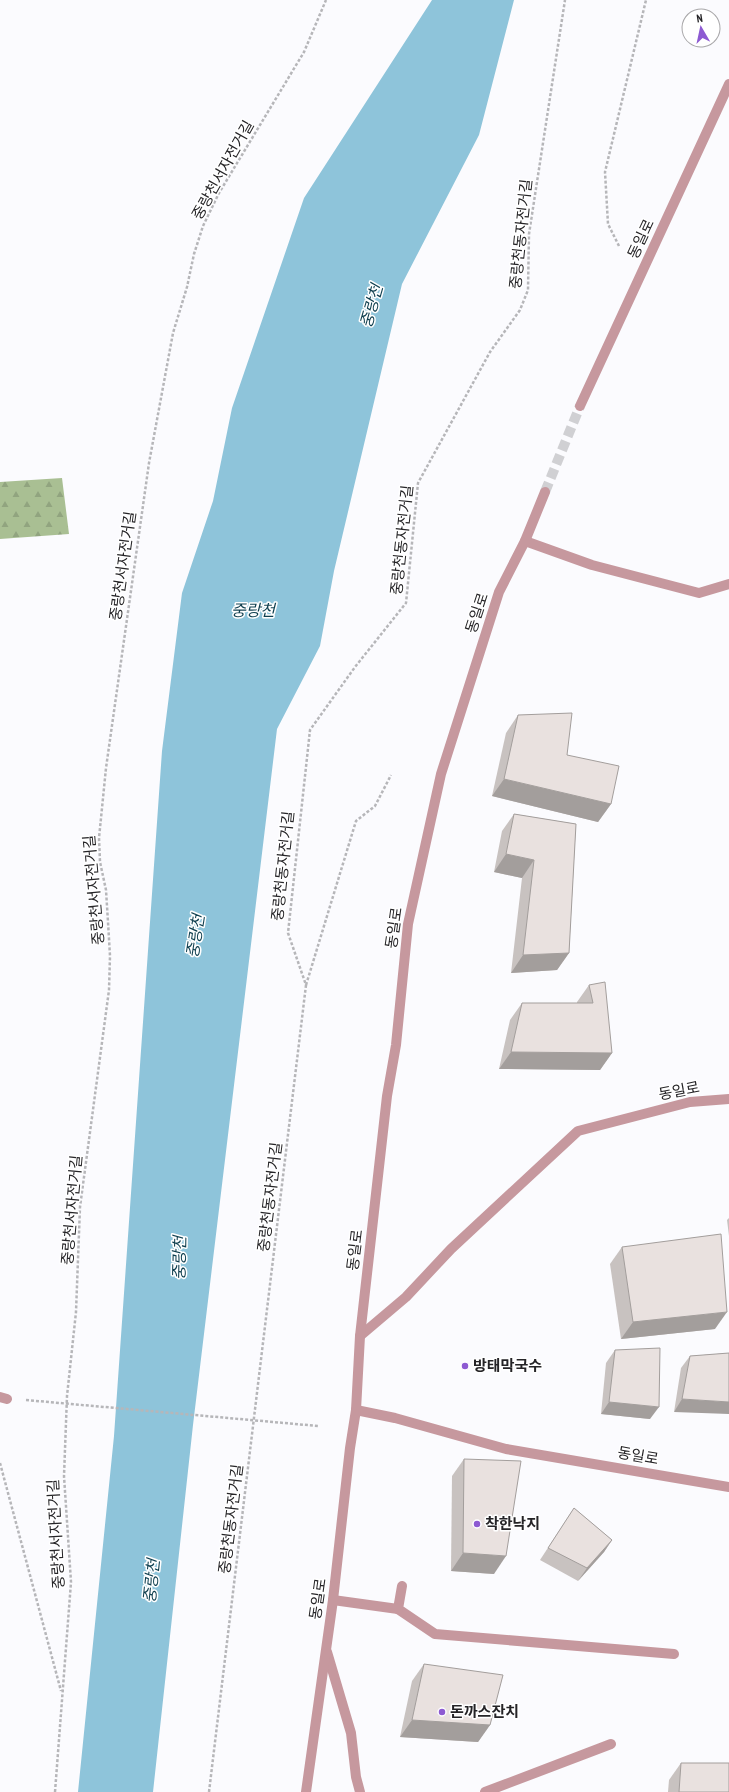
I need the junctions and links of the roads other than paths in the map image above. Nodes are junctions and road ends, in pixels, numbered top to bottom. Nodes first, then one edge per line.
1 (729, 84) edge
2 (580, 406) tunnel mouth
3 (545, 492) tunnel mouth
4 (525, 541) junction
5 (729, 584) edge
6 (729, 1099) edge
7 (360, 1336) junction
8 (356, 1410) junction
9 (729, 1487) edge
10 (402, 1586) dead end
11 (333, 1600) junction
12 (398, 1609) junction
13 (326, 1648) junction
14 (674, 1654) dead end
15 (611, 1744) dead end
16 (306, 1792) edge
17 (360, 1792) edge
18 (485, 1792) edge

1 - 2 street, 동일로
3 - 4 street, 동일로
4 - 5 street
4 - 7 street, 동일로
6 - 7 street, 동일로
7 - 8 street, 동일로
8 - 9 street, 동일로
8 - 11 street, 동일로
10 - 12 street
11 - 12 street
11 - 13 street, 동일로
12 - 14 street
13 - 16 street, 동일로
13 - 17 street
15 - 18 street

